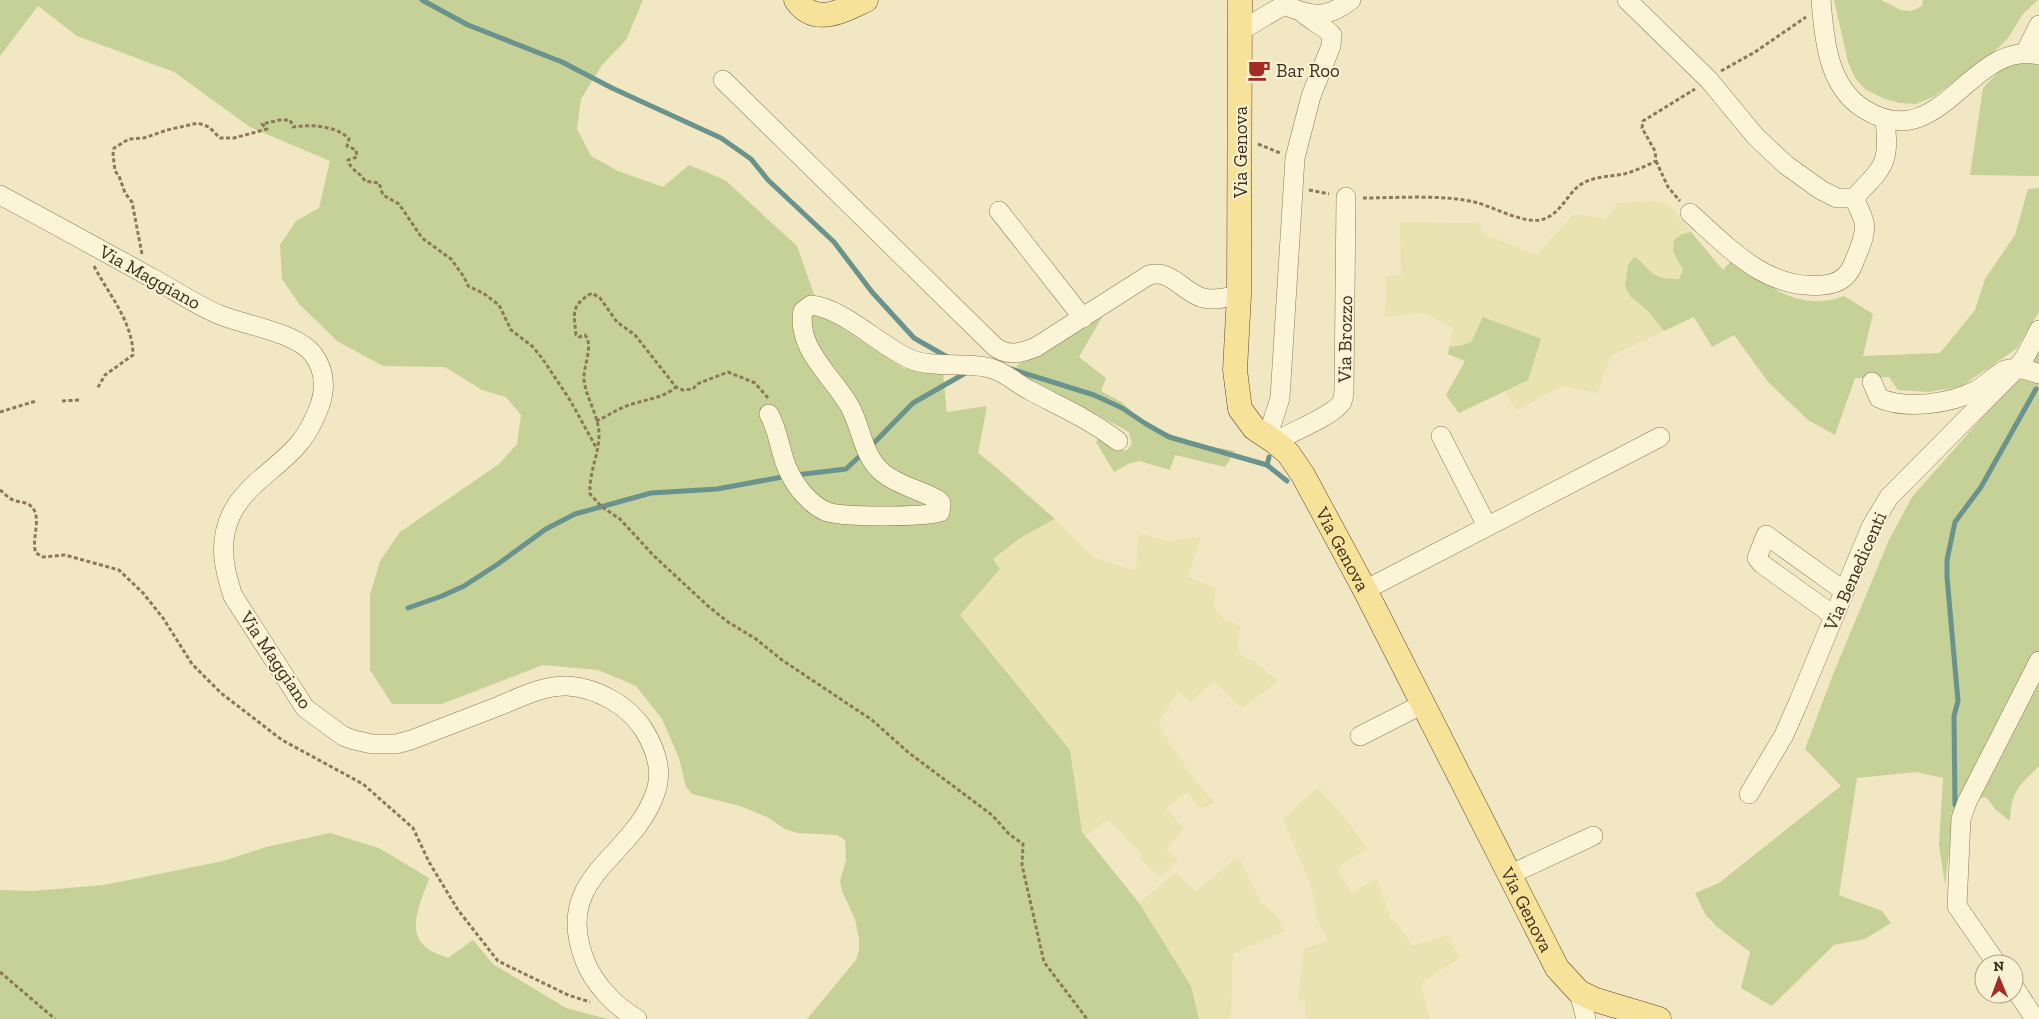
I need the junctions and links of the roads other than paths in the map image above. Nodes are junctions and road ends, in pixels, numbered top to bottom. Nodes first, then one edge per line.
1 (796, 0) edge
2 (866, 0) edge
3 (1240, 0) edge
4 (1352, 0) edge
5 (1627, 0) edge
6 (1284, 3) edge
7 (1821, 3) edge
8 (1304, 14) junction
9 (2039, 25) edge
10 (1240, 31) junction
11 (2032, 54) edge
12 (723, 80) dead end
13 (1885, 120) junction
14 (0, 195) edge
15 (1346, 197) road end
16 (1854, 198) junction
17 (999, 211) dead end
18 (1690, 213) road end
19 (1239, 295) junction
20 (1084, 318) junction
21 (2039, 330) edge
22 (999, 363) junction
23 (2015, 370) junction
24 (2039, 374) edge
25 (1872, 382) dead end
26 (769, 414) road end
27 (1440, 436) dead end
28 (1660, 437) dead end
29 (1270, 439) junction
30 (1118, 441) dead end
31 (1487, 526) junction
32 (1365, 590) junction
33 (1844, 591) junction
34 (1833, 615) junction
35 (2039, 662) edge
36 (1423, 704) junction
37 (1360, 736) dead end
38 (1749, 794) dead end
39 (1593, 836) dead end
40 (1509, 875) junction
41 (1990, 954) edge
42 (1579, 992) junction
43 (2024, 1003) edge
44 (636, 1019) edge
45 (1586, 1019) edge
46 (1659, 1019) edge
47 (2035, 1019) edge

1 - 2 main road
3 - 10 main road, Via Genova
4 - 8 street
5 - 16 street
6 - 8 street
6 - 10 street
7 - 13 street
8 - 29 street
9 - 11 street
10 - 19 main road, Via Genova
11 - 13 street
12 - 22 street
13 - 16 street
14 - 44 street, Via Maggiano
15 - 29 street, Via Brozzo
16 - 18 street
17 - 20 street
19 - 20 street
19 - 29 main road, Via Genova
20 - 22 street
21 - 23 street, Via Benedicenti
22 - 26 street
22 - 30 street
23 - 24 street
23 - 25 street
23 - 33 street, Via Benedicenti
27 - 31 street
28 - 31 street
29 - 32 main road, Via Genova
31 - 32 street
32 - 36 main road, Via Genova
33 - 34 street, Via Benedicenti
33 - 34 street
34 - 38 street, Via Benedicenti
35 - 41 street
36 - 37 street
36 - 40 main road, Via Genova
39 - 40 street
40 - 42 main road, Via Genova
42 - 45 street
42 - 46 main road, Via Genova
43 - 47 street

